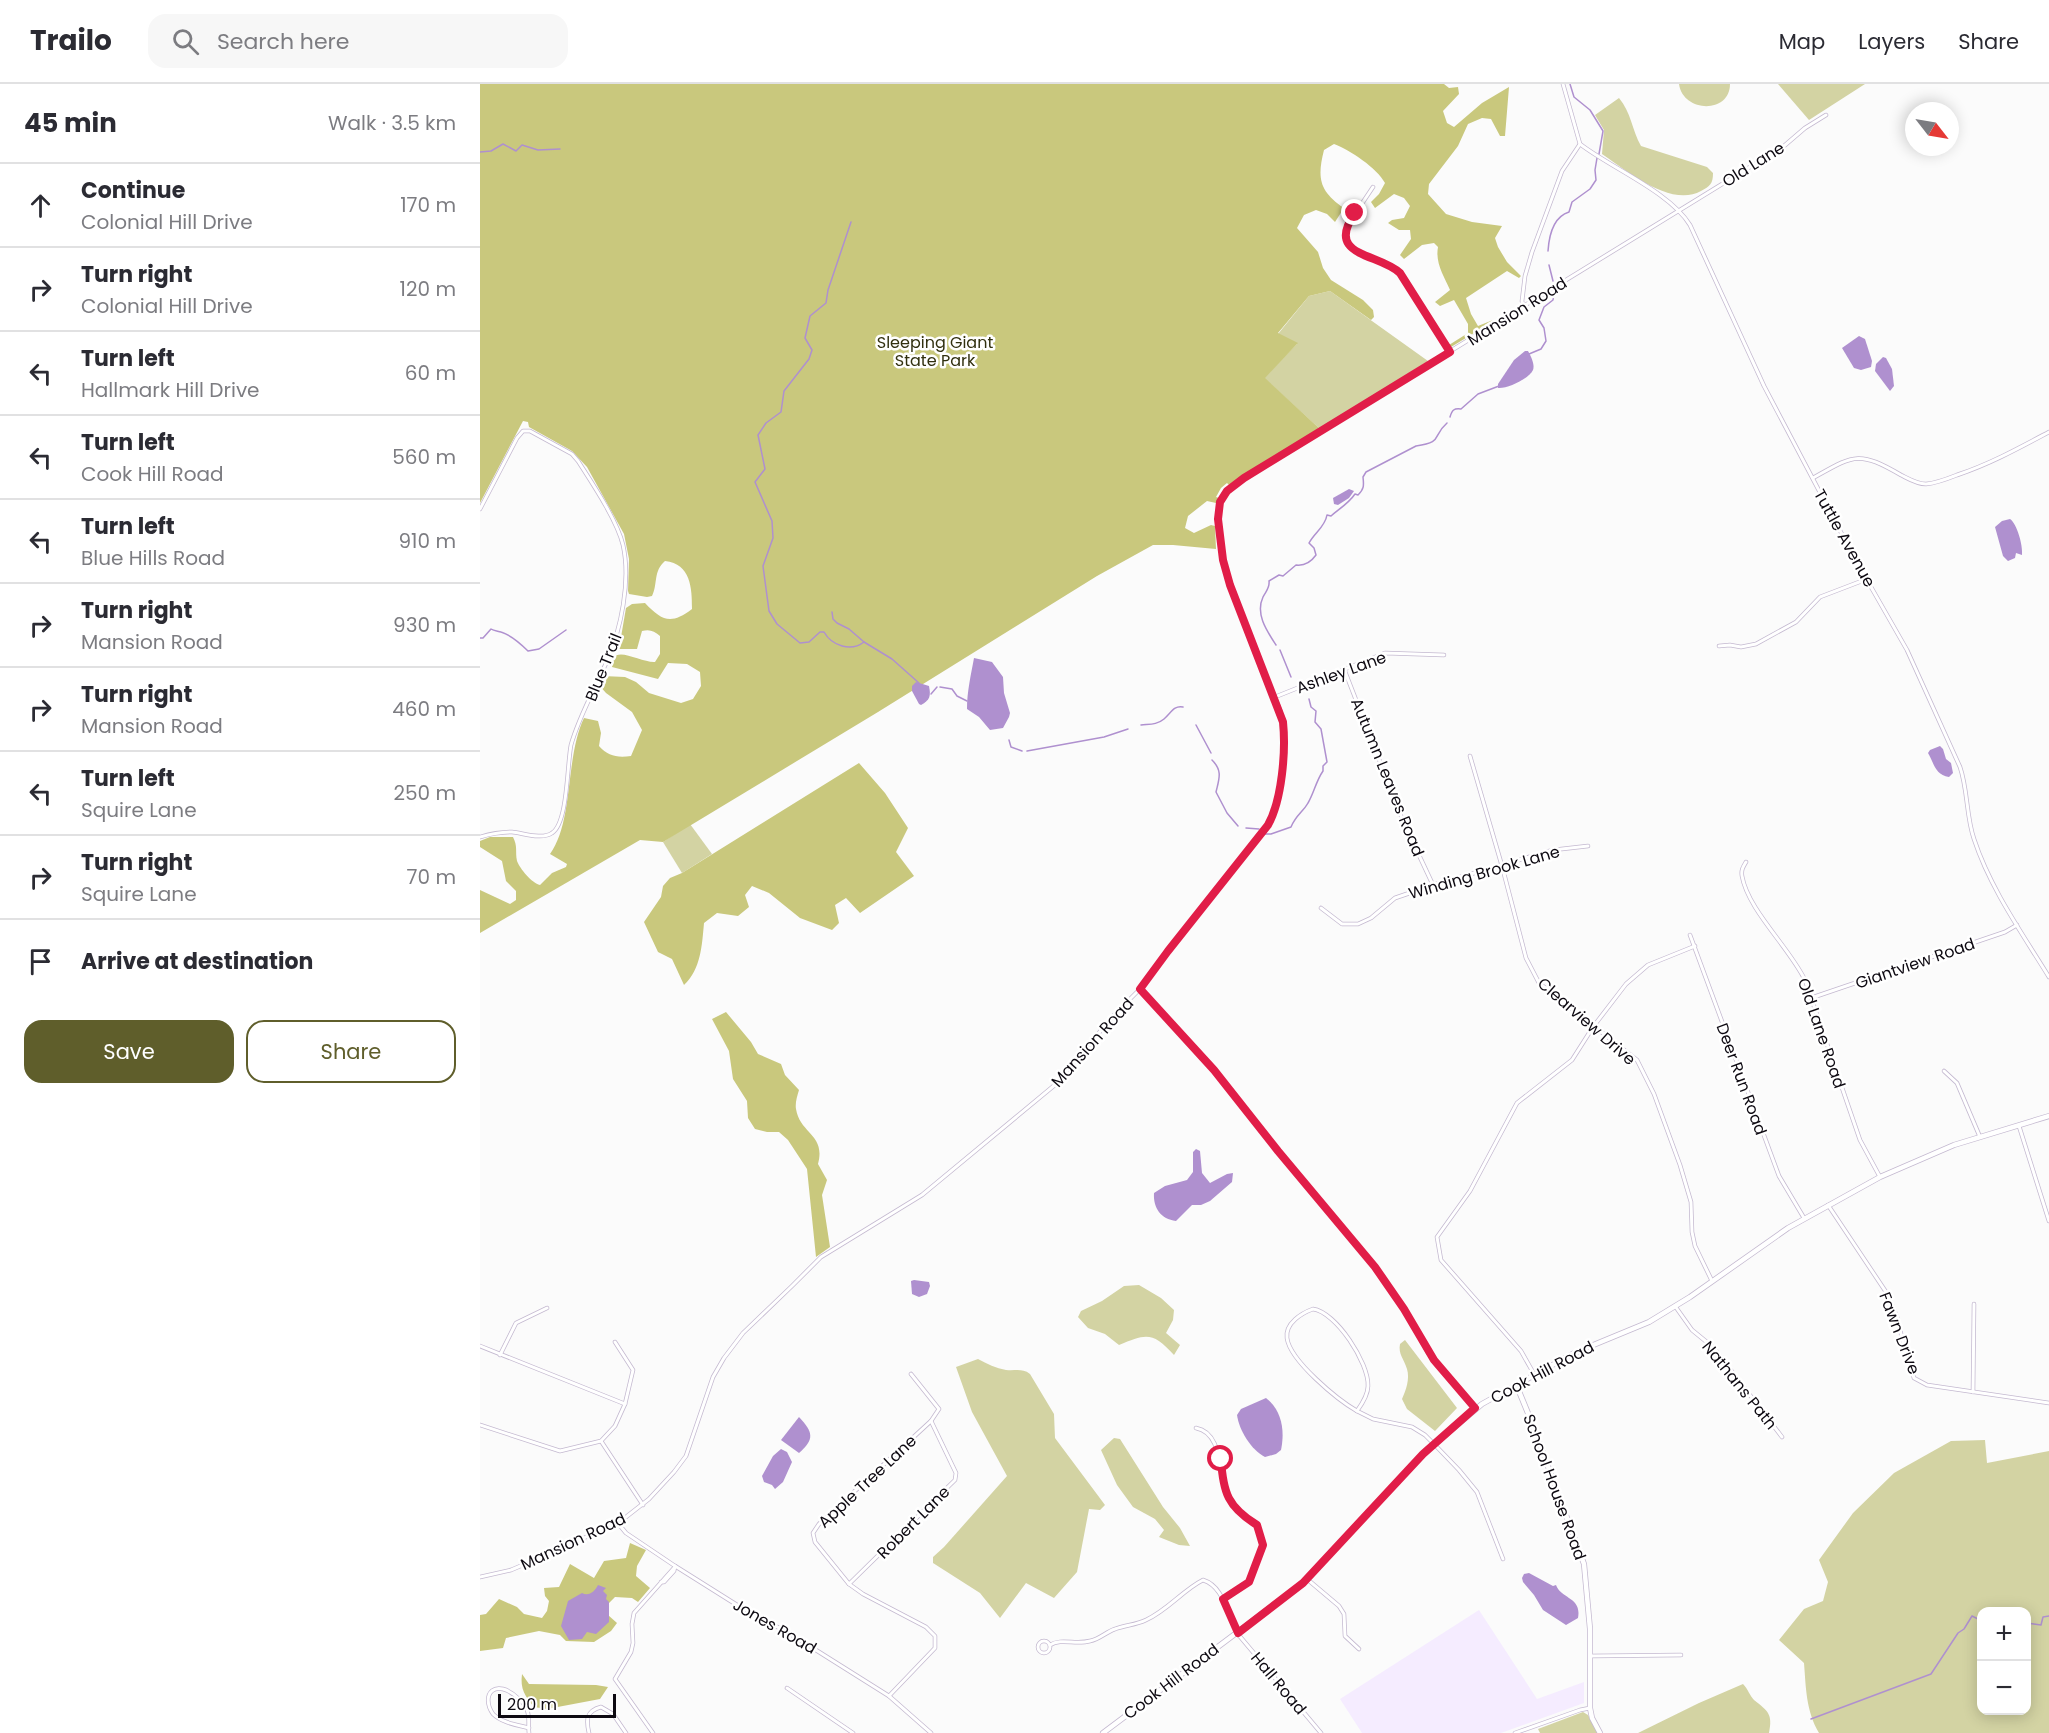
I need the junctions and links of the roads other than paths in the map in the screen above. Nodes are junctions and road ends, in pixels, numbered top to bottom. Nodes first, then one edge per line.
1 (1563, 84) edge
2 (1826, 115) dead end
3 (1580, 144) junction
4 (1373, 187) dead end
5 (1678, 210) junction
6 (1523, 306) junction
7 (1450, 352) junction
8 (2049, 432) edge
9 (1813, 478) junction
10 (480, 508) edge
11 (1867, 579) junction
12 (1719, 646) dead end
13 (1444, 655) dead end
14 (1344, 669) junction
15 (1275, 697) junction
16 (1470, 756) dead end
17 (480, 837) edge
18 (1588, 846) dead end
19 (1746, 862) dead end
20 (1502, 866) junction
21 (1433, 885) junction
22 (1321, 909) dead end
23 (2017, 926) junction
24 (1690, 935) dead end
25 (1695, 946) junction
26 (2049, 977) edge
27 (1140, 989) junction
28 (1812, 998) junction
29 (1593, 1027) junction
30 (1944, 1071) dead end
31 (2049, 1116) edge
32 (2019, 1125) junction
33 (1980, 1137) junction
34 (1880, 1177) junction
35 (1828, 1205) junction
36 (1804, 1218) junction
37 (2049, 1221) edge
38 (1712, 1281) junction
39 (1974, 1304) dead end
40 (1675, 1306) junction
41 (547, 1308) dead end
42 (615, 1342) dead end
43 (480, 1346) edge
44 (500, 1355) junction
45 (912, 1374) dead end
46 (1534, 1374) junction
47 (1516, 1384) junction
48 (1973, 1392) junction
49 (2049, 1403) edge
50 (625, 1404) junction
51 (1475, 1408) junction
52 (1357, 1411) junction
53 (931, 1421) junction
54 (480, 1425) edge
55 (1196, 1428) dead end
56 (1782, 1437) dead end
57 (601, 1441) junction
58 (1434, 1444) junction
59 (643, 1505) junction
60 (617, 1522) junction
61 (1503, 1559) dead end
62 (674, 1567) junction
63 (480, 1577) edge
64 (1307, 1579) junction
65 (849, 1584) junction
66 (1223, 1599) junction
67 (1237, 1633) junction
68 (1050, 1645) junction
69 (1359, 1649) dead end
70 (1681, 1655) dead end
71 (1590, 1656) junction
72 (787, 1688) dead end
73 (889, 1696) junction
74 (1590, 1708) junction
75 (529, 1731) edge
76 (929, 1732) edge
77 (589, 1733) edge
78 (626, 1733) edge
79 (653, 1733) edge
80 (853, 1733) edge
81 (1103, 1733) edge
82 (1321, 1733) edge
83 (1515, 1733) edge
84 (1600, 1733) edge

1 - 3 street
2 - 5 street, Old Lane
3 - 5 street, Tuttle Avenue
3 - 6 street
4 - 7 street
5 - 6 street, Mansion Road
5 - 9 street, Tuttle Avenue
6 - 7 street, Mansion Road
7 - 15 street, Mansion Road
8 - 9 street
9 - 11 street, Tuttle Avenue
10 - 17 street, Blue Trail
11 - 12 street
11 - 23 street, Tuttle Avenue
13 - 14 street, Ashley Lane
14 - 15 street, Ashley Lane
14 - 21 street, Autumn Leaves Road
15 - 27 street, Mansion Road
16 - 20 street, Clearview Drive
18 - 20 street, Winding Brook Lane
19 - 28 street, Old Lane Road
20 - 21 street, Winding Brook Lane
20 - 29 street, Clearview Drive
21 - 22 street, Winding Brook Lane
23 - 26 street, Tuttle Avenue
23 - 28 street, Giantview Road
24 - 25 street, Deer Run Road
25 - 29 street
25 - 36 street, Deer Run Road
27 - 51 street
27 - 59 street, Mansion Road
28 - 34 street, Old Lane Road
29 - 38 street, Clearview Drive
29 - 46 street
30 - 33 street
31 - 32 street, Cook Hill Road
32 - 33 street, Cook Hill Road
32 - 37 street
33 - 34 street, Cook Hill Road
34 - 35 street, Cook Hill Road
35 - 36 street, Cook Hill Road
35 - 48 street, Fawn Drive
36 - 38 street, Cook Hill Road
38 - 40 street, Cook Hill Road
39 - 48 street
40 - 46 street, Cook Hill Road
40 - 56 street, Nathans Path
41 - 44 street
42 - 50 street
43 - 44 street
44 - 50 street
45 - 53 street, Apple Tree Lane
46 - 47 street, Cook Hill Road
47 - 51 street, Cook Hill Road
47 - 71 street, School House Road
48 - 49 street, Fawn Drive
50 - 57 street
51 - 58 street, Cook Hill Road
52 - 52 street
52 - 58 street
53 - 65 street, Robert Lane
53 - 65 street, Apple Tree Lane
54 - 57 street
55 - 66 street
57 - 59 street
58 - 61 street
58 - 64 street, Cook Hill Road
59 - 60 street, Mansion Road
60 - 62 street, Jones Road
60 - 63 street, Mansion Road
62 - 73 street, Jones Road
62 - 79 street
64 - 67 street, Cook Hill Road
64 - 69 street
65 - 73 street, Apple Tree Lane
66 - 67 street, Hall Road
66 - 68 street
67 - 81 street, Cook Hill Road
67 - 82 street, Hall Road
68 - 68 street
70 - 71 street
71 - 74 street, School House Road
72 - 80 street
73 - 76 street, Jones Road
74 - 83 street
74 - 84 street, School House Road
75 - 75 street
77 - 78 street

